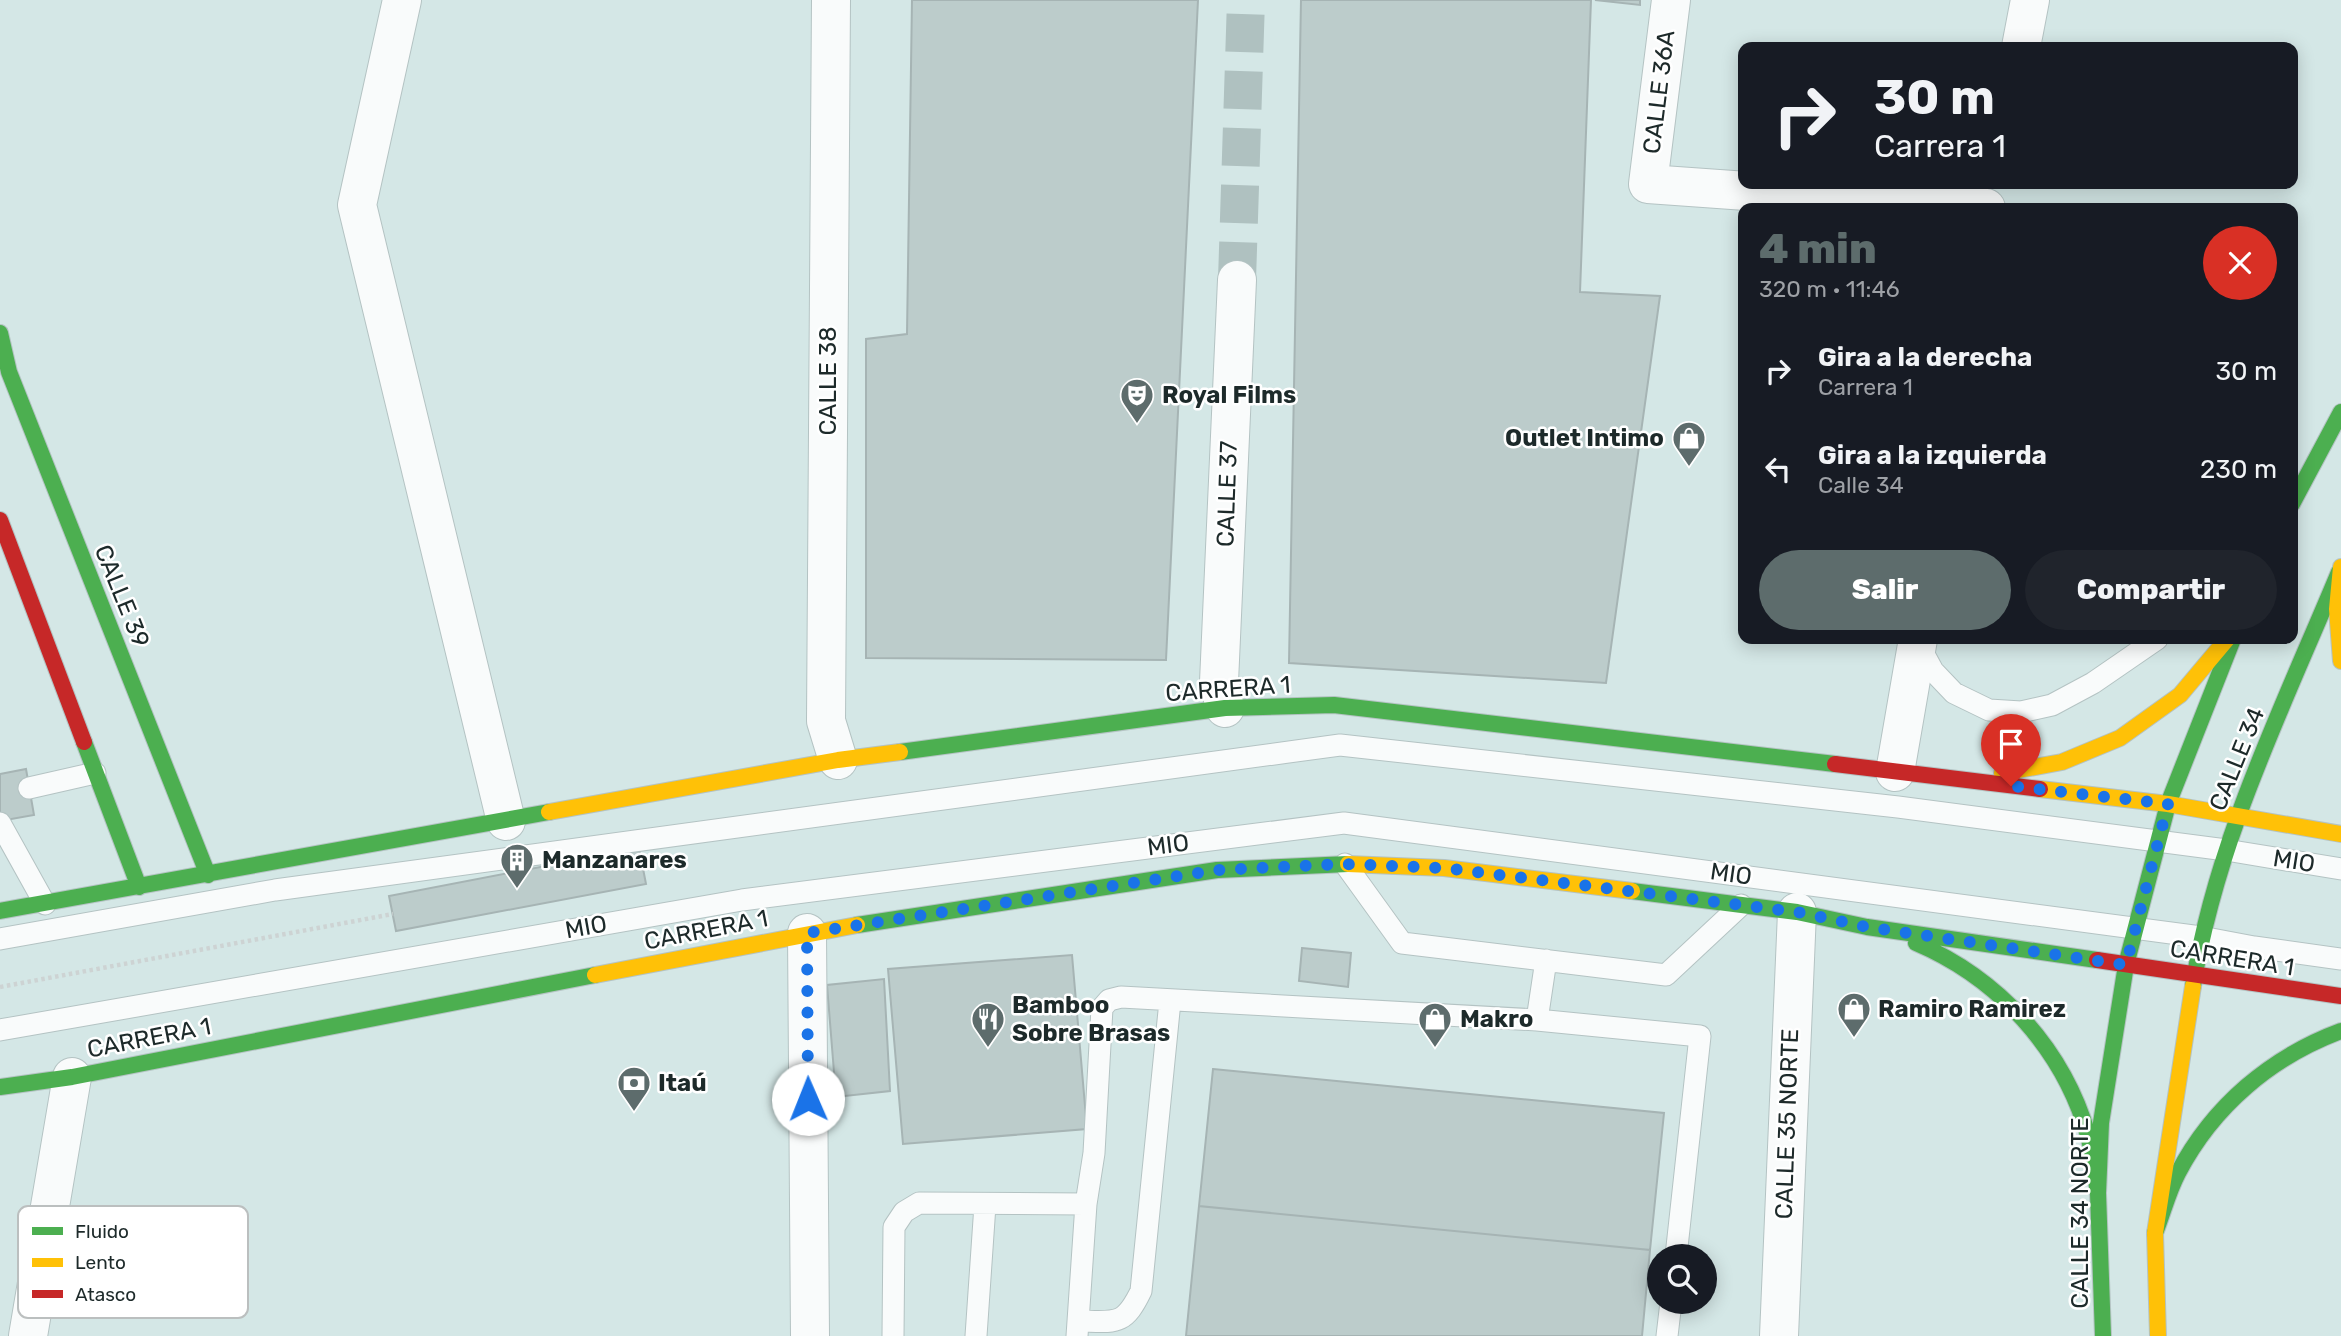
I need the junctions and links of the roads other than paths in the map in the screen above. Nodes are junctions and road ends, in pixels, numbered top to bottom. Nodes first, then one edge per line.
1 (402, 0) edge
2 (831, 0) edge
3 (1671, 0) edge
4 (2030, 0) edge
5 (2022, 42) edge
6 (1916, 203) edge
7 (1237, 280) tunnel mouth
8 (0, 333) edge
9 (5, 373) edge
10 (2341, 412) edge
11 (2298, 491) edge
12 (0, 520) edge
13 (2341, 567) edge
14 (1917, 644) edge
15 (1920, 644) edge
16 (2150, 644) edge
17 (2223, 644) edge
18 (2231, 644) edge
19 (2341, 661) edge
20 (1225, 708) junction
21 (838, 760) junction
22 (1895, 772) junction
23 (95, 773) junction
24 (1937, 777) junction
25 (29, 788) dead end
26 (2168, 804) junction
27 (2237, 817) junction
28 (506, 821) junction
29 (0, 823) edge
30 (2341, 834) edge
31 (2158, 842) junction
32 (2226, 850) junction
33 (1345, 864) junction
34 (2341, 869) edge
35 (208, 875) junction
36 (139, 887) junction
37 (45, 904) junction
38 (1741, 905) junction
39 (0, 911) edge
40 (1797, 912) junction
41 (1867, 927) junction
42 (2135, 929) junction
43 (807, 933) junction
44 (2201, 937) junction
45 (0, 939) edge
46 (2341, 959) edge
47 (1546, 960) junction
48 (2126, 965) junction
49 (2194, 975) junction
50 (2341, 996) edge
51 (1170, 1001) junction
52 (1537, 1020) junction
53 (0, 1030) edge
54 (2341, 1031) edge
55 (72, 1077) junction
56 (0, 1087) edge
57 (2098, 1194) junction
58 (1086, 1204) junction
59 (985, 1205) junction
60 (50, 1206) edge
61 (2155, 1233) junction
62 (1677, 1244) edge
63 (1670, 1314) edge
64 (31, 1318) edge
65 (1078, 1329) edge
66 (28, 1336) edge
67 (810, 1336) edge
68 (893, 1336) edge
69 (976, 1336) edge
70 (1667, 1336) edge
71 (1779, 1336) edge
72 (2103, 1336) edge
73 (2158, 1336) edge

1 - 28 street
2 - 21 street, CALLE 38
3 - 6 street, CALLE 36A
4 - 5 street
7 - 20 street, CALLE 37
8 - 9 main road, CALLE 39
9 - 35 main road, CALLE 39
10 - 11 main road
12 - 23 main road
13 - 19 main road
13 - 27 main road, CALLE 34
14 - 22 street
15 - 16 lane
17 - 24 main road
18 - 26 main road, CALLE 34
20 - 21 main road, CARRERA 1
20 - 22 main road, CARRERA 1
21 - 28 main road, CARRERA 1
22 - 24 main road, CARRERA 1
23 - 25 lane
23 - 36 main road
24 - 26 main road, CARRERA 1
26 - 27 main road, CARRERA 1
26 - 31 main road, CALLE 34
27 - 30 main road, CARRERA 1
27 - 32 main road, CALLE 34
28 - 35 main road, CARRERA 1
29 - 37 lane
31 - 32 lane, MIO
31 - 42 main road, CALLE 34
31 - 45 lane, MIO
32 - 34 lane, MIO
32 - 44 main road, CALLE 34
33 - 38 main road, CARRERA 1
33 - 43 main road, CARRERA 1
33 - 47 lane
35 - 36 main road, CARRERA 1
36 - 37 main road, CARRERA 1
37 - 39 main road, CARRERA 1
38 - 40 main road, CARRERA 1
38 - 47 lane
40 - 41 main road, CARRERA 1
40 - 71 street, CALLE 35 NORTE
41 - 48 main road, CARRERA 1
41 - 57 main road
42 - 44 lane, MIO
42 - 48 main road, CALLE 34
42 - 53 lane, MIO
43 - 55 main road, CARRERA 1
43 - 67 street
44 - 46 lane, MIO
44 - 49 main road, CALLE 34
47 - 52 lane
48 - 49 main road, CARRERA 1
48 - 57 main road, CALLE 34 NORTE
49 - 50 main road, CARRERA 1
49 - 61 main road
51 - 52 lane
51 - 58 lane
51 - 65 lane
52 - 62 lane
54 - 61 main road
55 - 56 main road, CARRERA 1
55 - 60 street
57 - 72 main road, CALLE 34 NORTE
58 - 59 lane
58 - 65 lane
59 - 68 lane
59 - 69 lane
61 - 73 main road
63 - 70 lane
64 - 66 street

